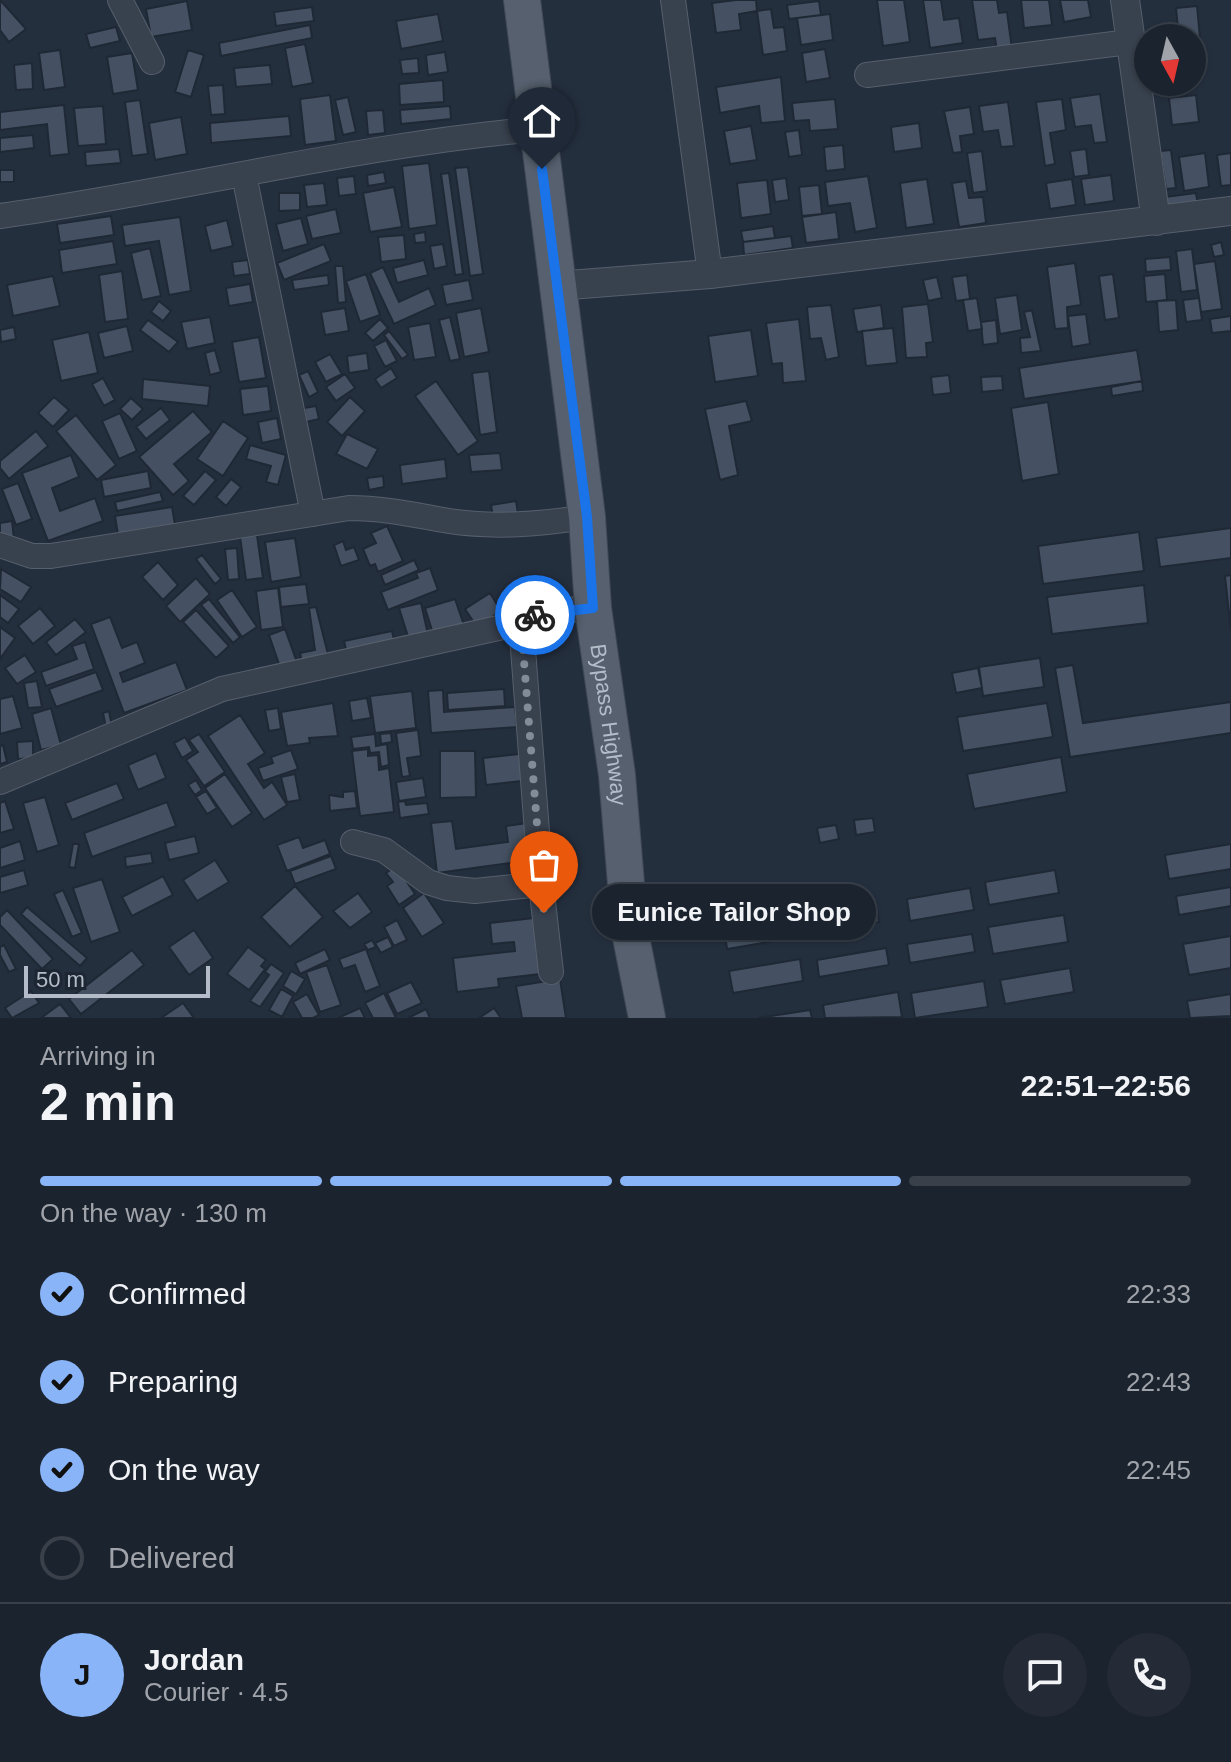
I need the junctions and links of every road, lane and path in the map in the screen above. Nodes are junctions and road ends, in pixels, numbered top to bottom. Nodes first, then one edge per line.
1 (120, 0) edge
2 (522, 0) edge
3 (673, 0) edge
4 (1125, 0) edge
5 (1129, 42) junction
6 (152, 62) dead end
7 (867, 75) dead end
8 (538, 129) junction
9 (244, 175) junction
10 (1231, 211) edge
11 (0, 216) edge
12 (1156, 221) junction
13 (710, 274) junction
14 (556, 286) junction
15 (313, 514) junction
16 (587, 517) junction
17 (0, 545) edge
18 (593, 608) junction
19 (521, 623) junction
20 (0, 782) edge
21 (353, 842) dead end
22 (541, 884) junction
23 (551, 972) dead end
24 (647, 1018) edge

1 - 6 street
2 - 8 main road, Bypass Highway
3 - 13 street
4 - 5 street
5 - 7 street
5 - 12 street
8 - 9 street
8 - 14 main road, Bypass Highway
9 - 11 street
9 - 15 street
10 - 12 street
12 - 13 street
13 - 14 street
14 - 16 main road, Bypass Highway
15 - 16 street
15 - 17 street
16 - 18 main road, Bypass Highway
18 - 19 street
18 - 24 main road, Bypass Highway
19 - 20 street
19 - 22 street
21 - 22 street
22 - 23 street

